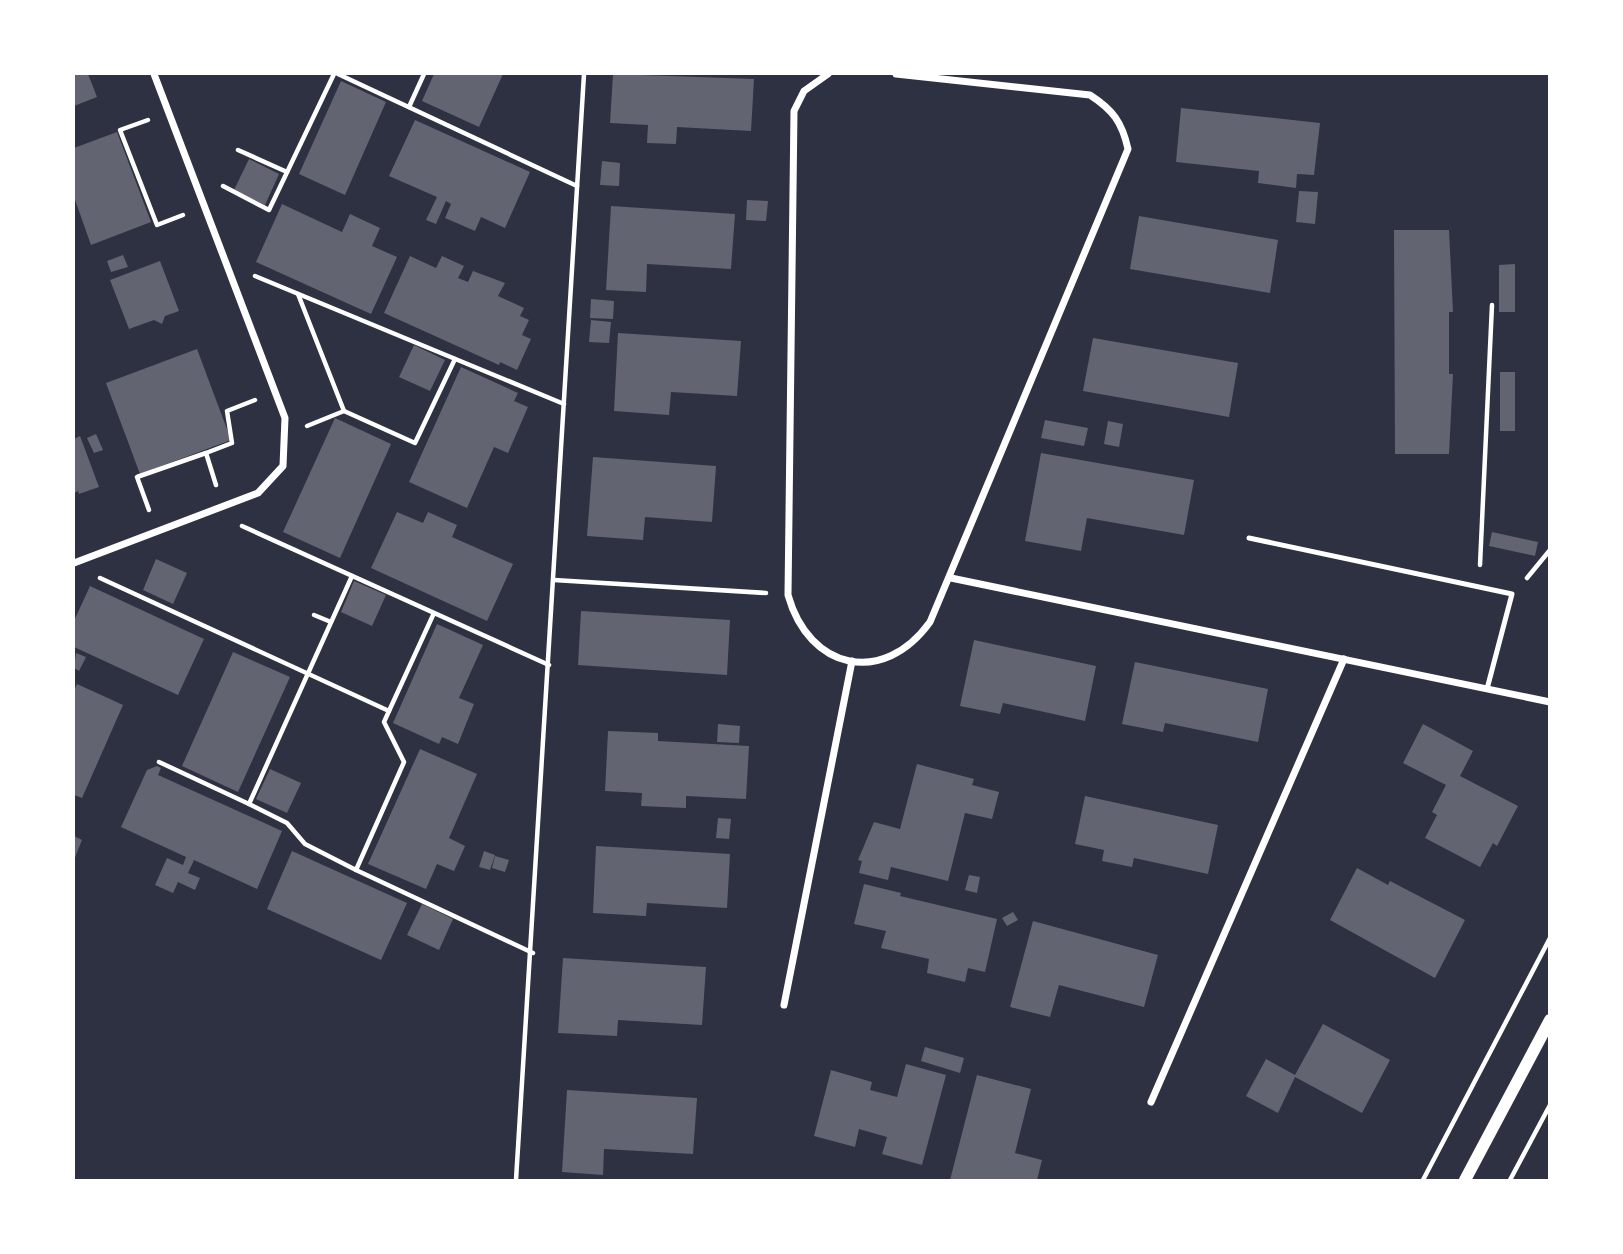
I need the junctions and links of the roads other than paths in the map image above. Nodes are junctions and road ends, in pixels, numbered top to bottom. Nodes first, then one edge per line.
1 (154, 74) edge
2 (828, 74) edge
3 (896, 74) edge
4 (1249, 538) dead end
5 (74, 563) edge
6 (951, 578) junction
7 (1344, 659) junction
8 (852, 661) junction
9 (1487, 689) junction
10 (1549, 702) edge
11 (785, 1005) dead end
12 (1549, 1020) edge
13 (1151, 1102) dead end
14 (1465, 1181) edge

1 - 5 street
2 - 8 street
3 - 6 street
4 - 9 lane
6 - 7 street
6 - 8 street
7 - 9 street
7 - 13 street
8 - 11 street
9 - 10 street
12 - 14 street

